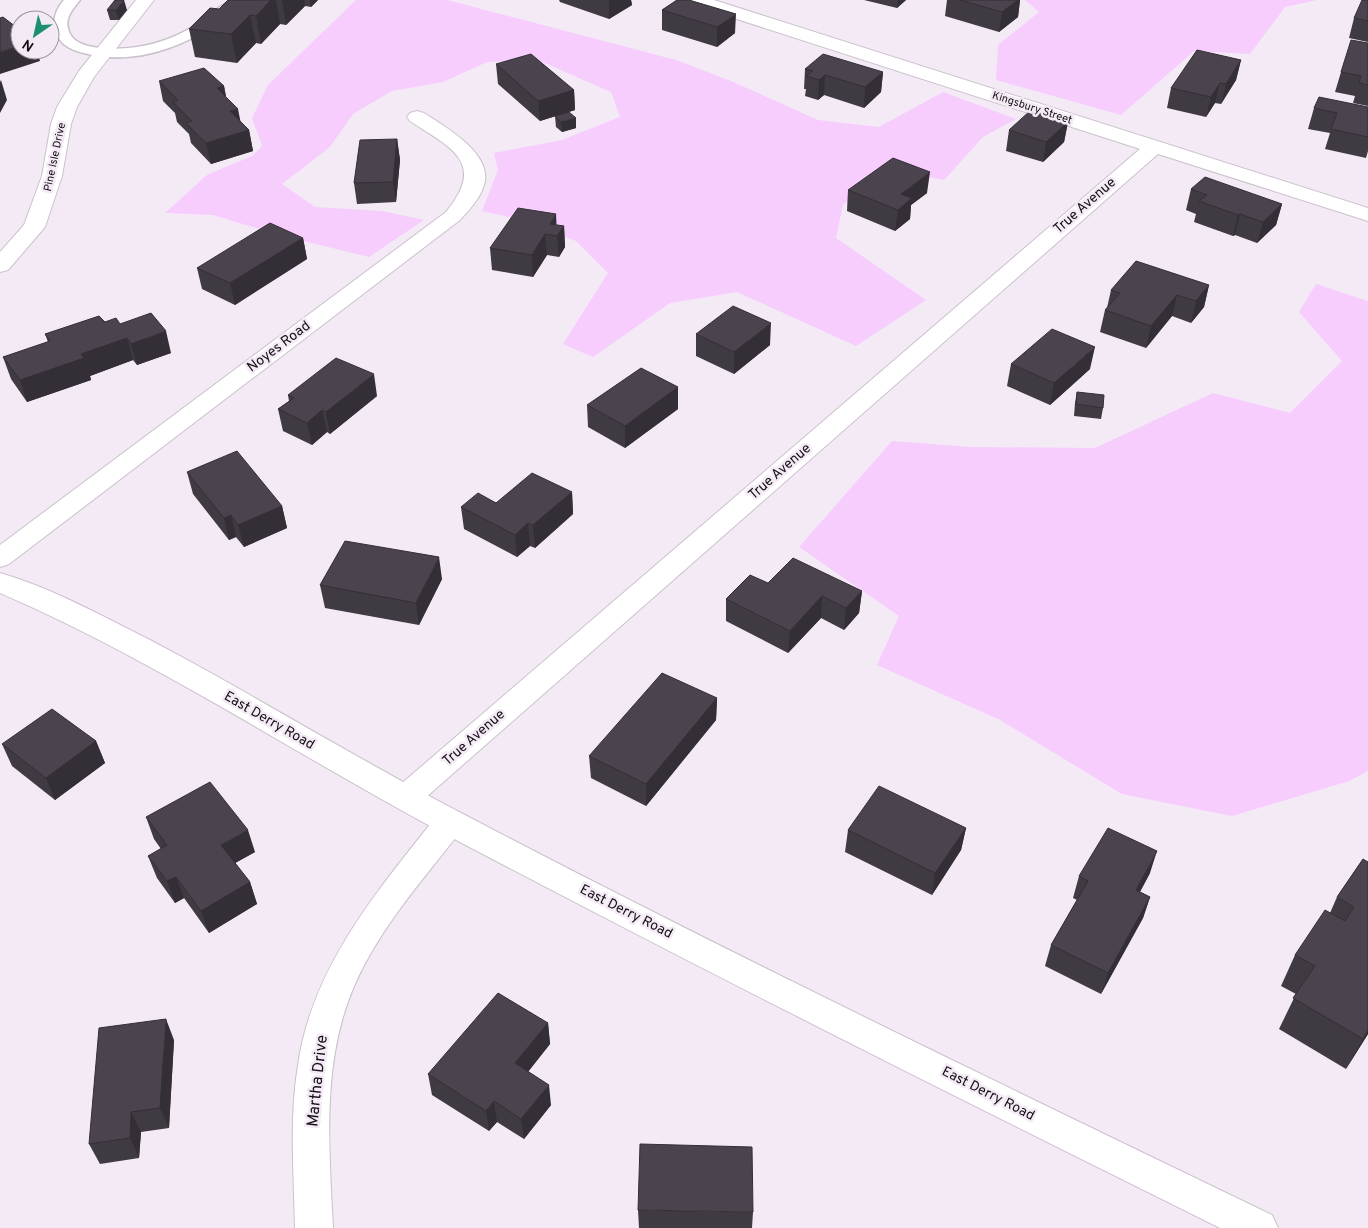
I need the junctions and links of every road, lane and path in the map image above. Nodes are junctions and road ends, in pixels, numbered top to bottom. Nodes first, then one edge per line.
1 (73, 0) edge
2 (146, 0) edge
3 (241, 0) edge
4 (696, 0) edge
5 (105, 53) junction
6 (417, 117) dead end
7 (1154, 147) junction
8 (1368, 215) edge
9 (0, 265) edge
10 (0, 558) edge
11 (0, 582) edge
12 (405, 798) junction
13 (450, 822) junction
14 (314, 1228) edge
15 (1260, 1228) edge

1 - 5 lane
2 - 5 street, Pine Isle Drive
3 - 5 lane
4 - 7 street, Kingsbury Street
5 - 9 street, Pine Isle Drive
6 - 10 street, Noyes Road
7 - 8 street, Kingsbury Street
7 - 12 street, True Avenue
11 - 12 street, East Derry Road
12 - 13 street, East Derry Road
13 - 14 street, Martha Drive
13 - 15 street, East Derry Road

